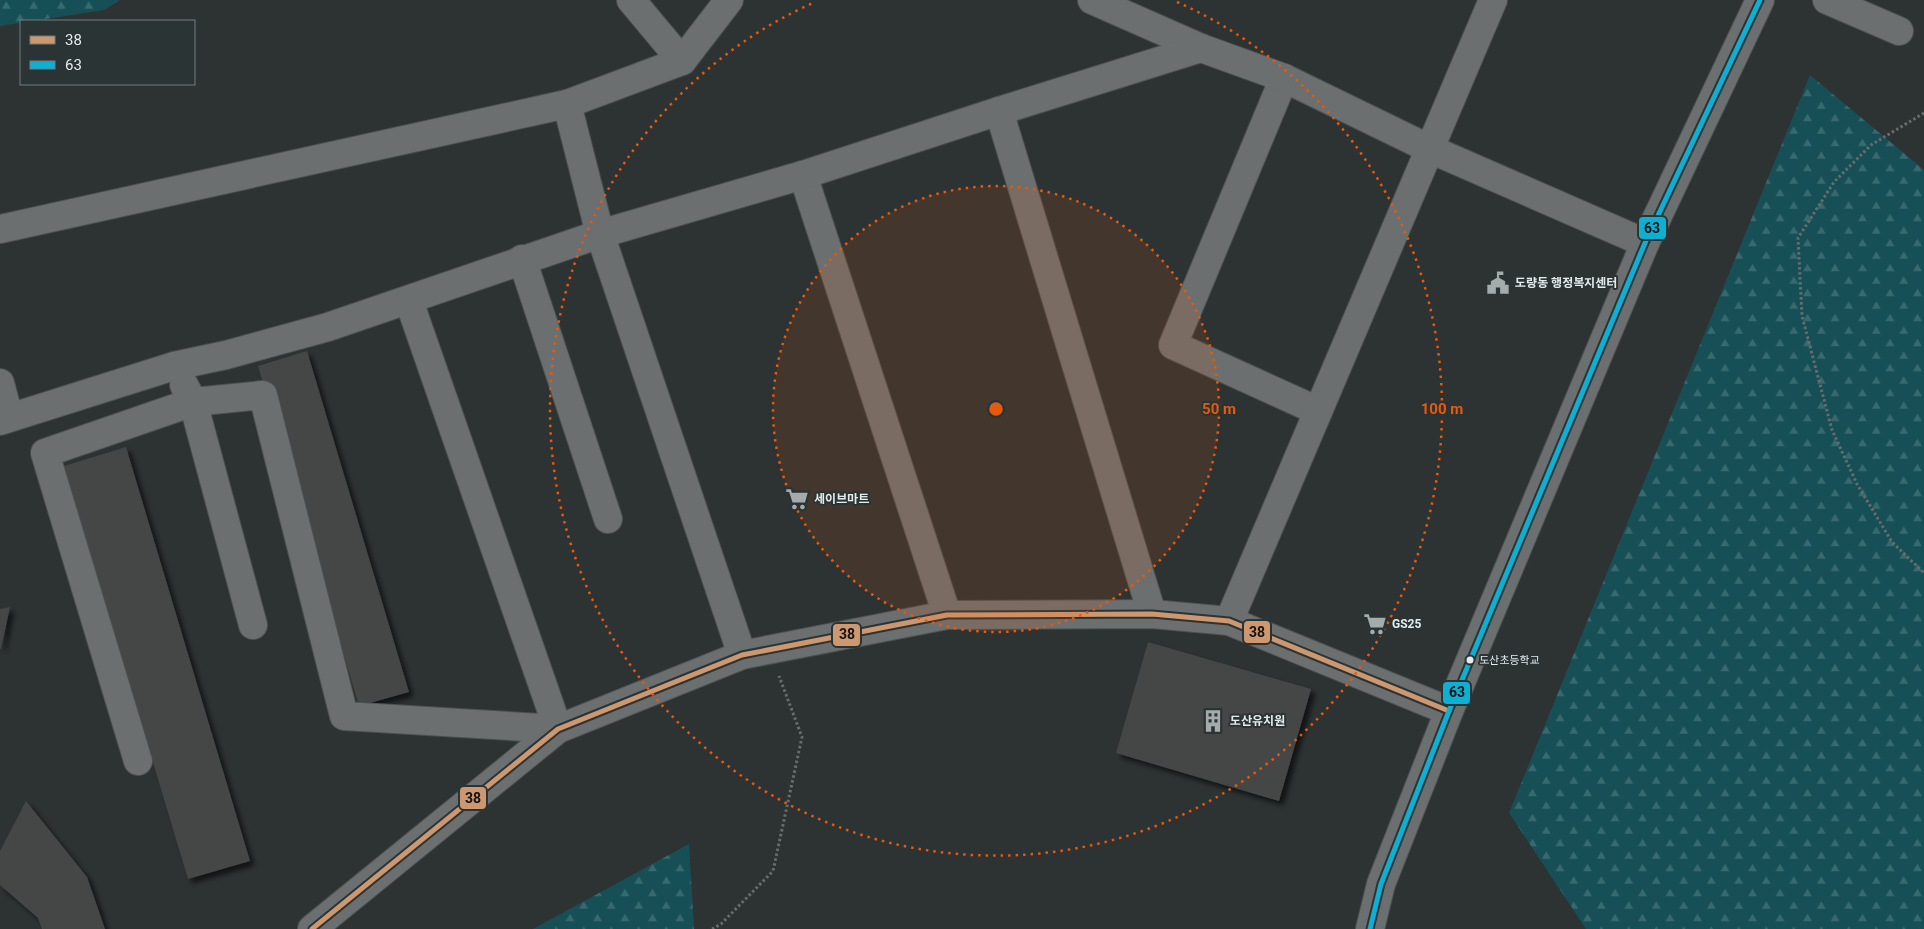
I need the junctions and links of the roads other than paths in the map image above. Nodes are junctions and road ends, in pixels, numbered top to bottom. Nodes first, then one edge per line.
1 (631, 0) edge
2 (729, 0) edge
3 (1092, 0) edge
4 (1493, 0) edge
5 (1760, 0) edge
6 (1827, 0) edge
7 (1899, 31) dead end
8 (1201, 48) junction
9 (682, 61) junction
10 (1284, 78) junction
11 (567, 104) junction
12 (998, 111) junction
13 (1430, 149) junction
14 (803, 175) junction
15 (0, 229) edge
16 (600, 234) junction
17 (1645, 243) junction
18 (522, 259) junction
19 (409, 301) junction
20 (174, 366) junction
21 (0, 383) edge
22 (193, 402) junction
23 (1318, 412) junction
24 (4, 419) edge
25 (608, 519) dead end
26 (1152, 614) junction
27 (947, 615) junction
28 (1230, 621) junction
29 (253, 625) dead end
30 (742, 656) junction
31 (1449, 711) junction
32 (558, 729) junction
33 (138, 762) dead end
34 (312, 929) edge
35 (1370, 929) edge

1 - 9 street
2 - 9 street
3 - 8 street
4 - 13 street
5 - 17 street
6 - 7 street
8 - 10 street
8 - 12 street
9 - 11 street
10 - 13 street
10 - 23 street
11 - 15 street
11 - 16 street
12 - 14 street
12 - 26 street
13 - 17 street
13 - 23 street
14 - 16 street
14 - 27 street
16 - 18 street
16 - 30 street
17 - 31 street
18 - 19 street
18 - 25 street
19 - 20 street
19 - 32 street
20 - 22 street
20 - 24 street
21 - 24 street
22 - 29 street
22 - 32 street
22 - 33 street
23 - 28 street
26 - 27 street
26 - 28 street
27 - 30 street
28 - 31 street
30 - 32 street
31 - 35 street
32 - 34 street

